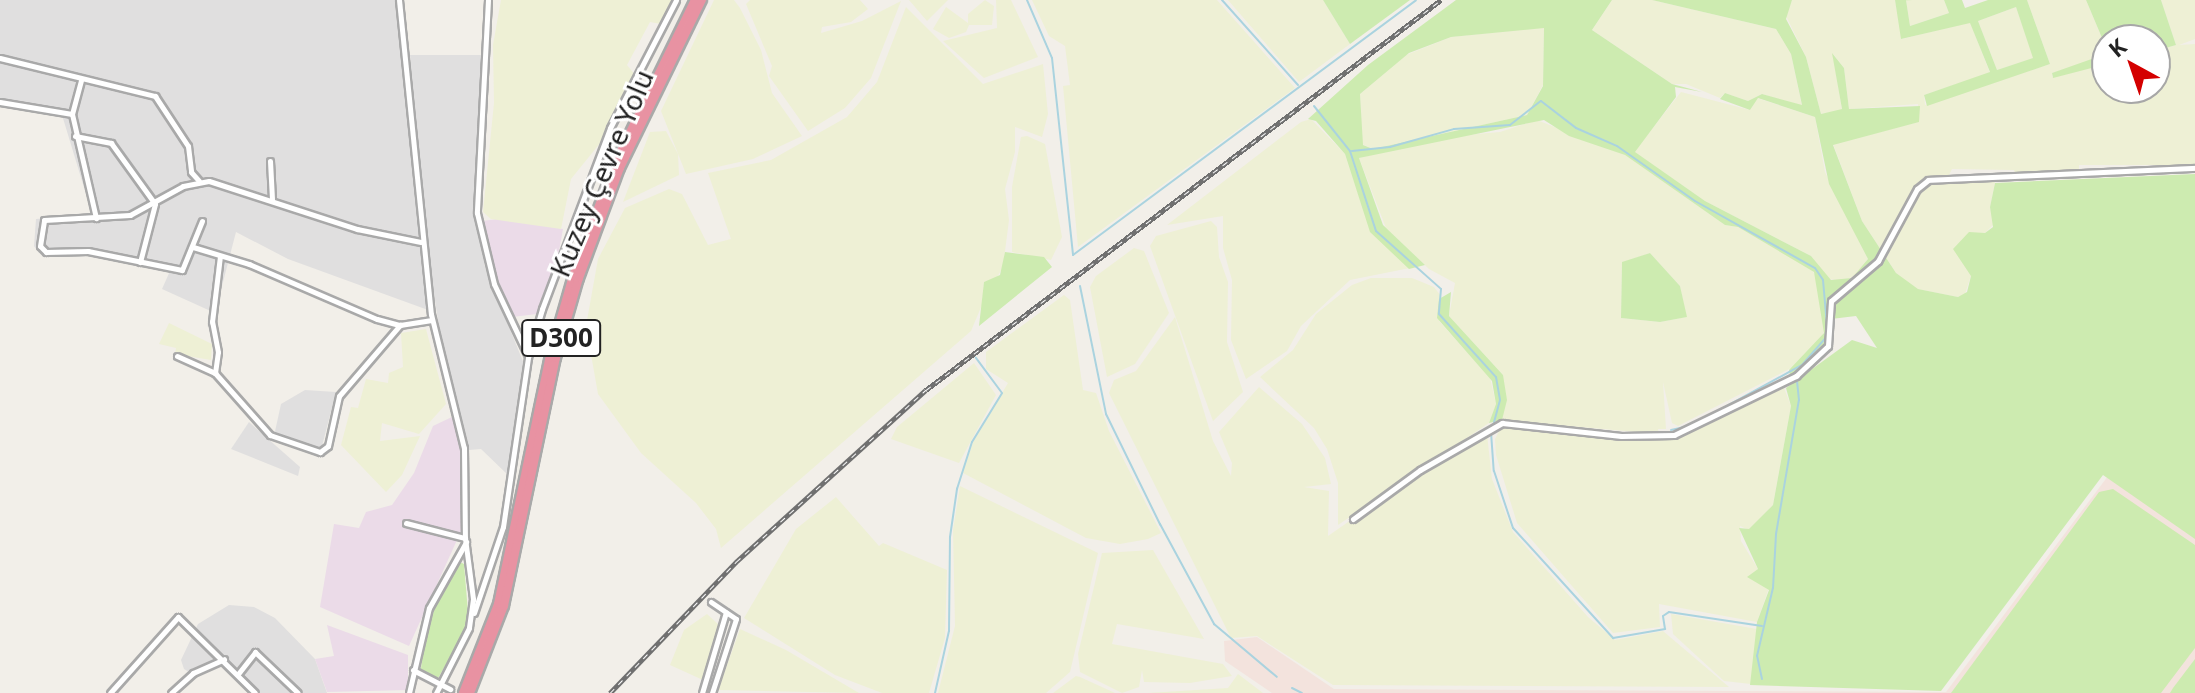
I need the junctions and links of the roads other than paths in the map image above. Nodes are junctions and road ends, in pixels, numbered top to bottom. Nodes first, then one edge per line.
1 (399, 0) edge
2 (488, 0) edge
3 (676, 0) edge
4 (695, 0) edge
5 (702, 0) edge
6 (0, 58) edge
7 (81, 80) junction
8 (0, 102) edge
9 (72, 114) junction
10 (75, 136) junction
11 (270, 161) dead end
12 (2195, 168) edge
13 (199, 181) junction
14 (272, 199) junction
15 (155, 204) junction
16 (96, 218) junction
17 (202, 221) dead end
18 (421, 242) junction
19 (193, 247) junction
20 (220, 256) junction
21 (140, 262) junction
22 (432, 320) junction
23 (400, 325) junction
24 (177, 356) dead end
25 (528, 357) junction
26 (215, 373) junction
27 (1353, 519) dead end
28 (406, 523) dead end
29 (466, 540) junction
30 (711, 602) dead end
31 (726, 612) junction
32 (472, 616) junction
33 (224, 659) junction
34 (413, 670) junction
35 (238, 674) junction
36 (441, 685) junction
37 (450, 689) dead end
38 (110, 693) edge
39 (171, 693) edge
40 (255, 693) edge
41 (298, 693) edge
42 (409, 693) edge
43 (436, 693) edge
44 (463, 693) edge
45 (470, 693) edge
46 (702, 693) edge
47 (712, 693) edge

1 - 18 street
2 - 25 street
3 - 25 street
4 - 44 highway, Kuzey Çevre Yolu / D300
5 - 45 highway, Kuzey Çevre Yolu / D300
6 - 7 street
7 - 9 street
7 - 13 street
8 - 9 street
9 - 10 street
10 - 15 street
10 - 16 street
11 - 14 street
12 - 27 street
13 - 14 street
13 - 15 street
14 - 18 street
15 - 16 street
15 - 21 street
16 - 21 street
17 - 19 street
18 - 22 street
19 - 20 street
19 - 21 street
20 - 23 street
20 - 26 street
22 - 23 street
22 - 29 street
23 - 26 street
24 - 26 street
25 - 32 street
28 - 29 street
29 - 32 street
29 - 34 street
30 - 31 street
31 - 46 street
31 - 47 street
32 - 36 street
33 - 35 street
33 - 38 street
33 - 39 street
34 - 36 street
34 - 42 street
35 - 40 street
35 - 41 street
36 - 37 street
36 - 43 street

